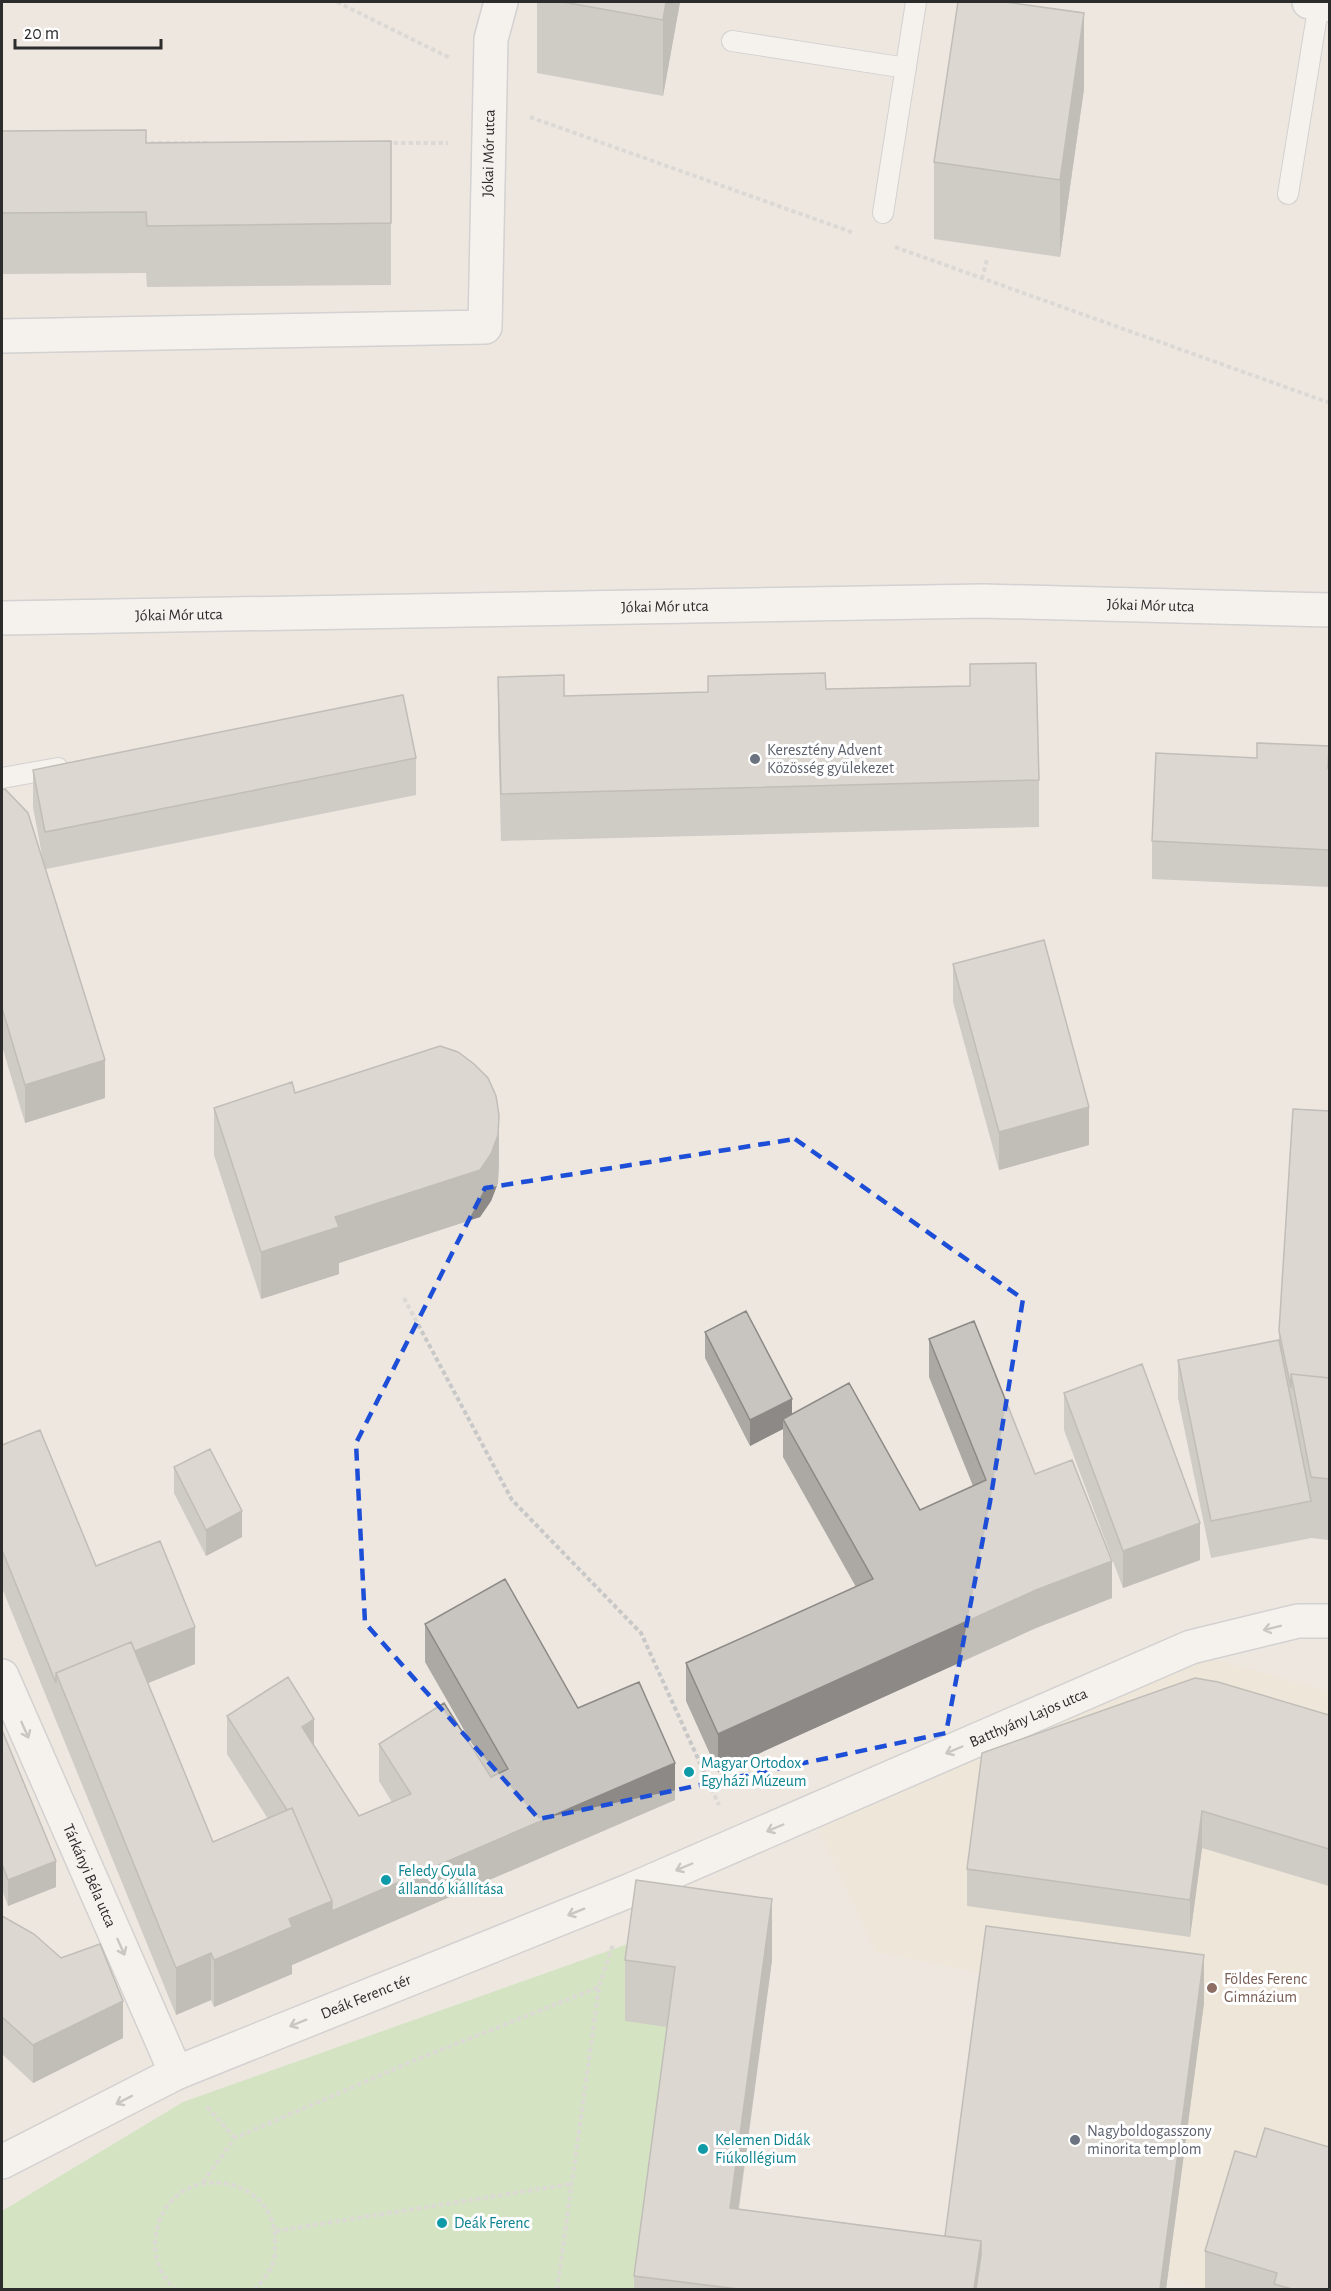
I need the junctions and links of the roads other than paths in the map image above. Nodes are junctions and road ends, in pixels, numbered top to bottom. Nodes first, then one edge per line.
1 (501, 2) edge
2 (916, 2) edge
3 (1319, 3) edge
4 (732, 41) dead end
5 (906, 68) junction
6 (1288, 195) dead end
7 (883, 213) dead end
8 (2, 336) edge
9 (1329, 610) edge
10 (2, 618) edge
11 (71, 766) edge
12 (2, 778) edge
13 (1329, 1621) edge
14 (2, 1676) edge
15 (737, 1844) joint
16 (176, 2073) junction
17 (2, 2162) edge

1 - 8 street, Jókai Mór utca
2 - 5 lane
3 - 6 lane
4 - 5 lane
5 - 7 lane
9 - 10 street, Jókai Mór utca
11 - 12 lane
13 -> 15 street, Batthyány Lajos utca
14 -> 16 street, Tárkányi Béla utca
15 -> 16 street, Deák Ferenc tér
16 -> 17 street, Deák Ferenc tér

